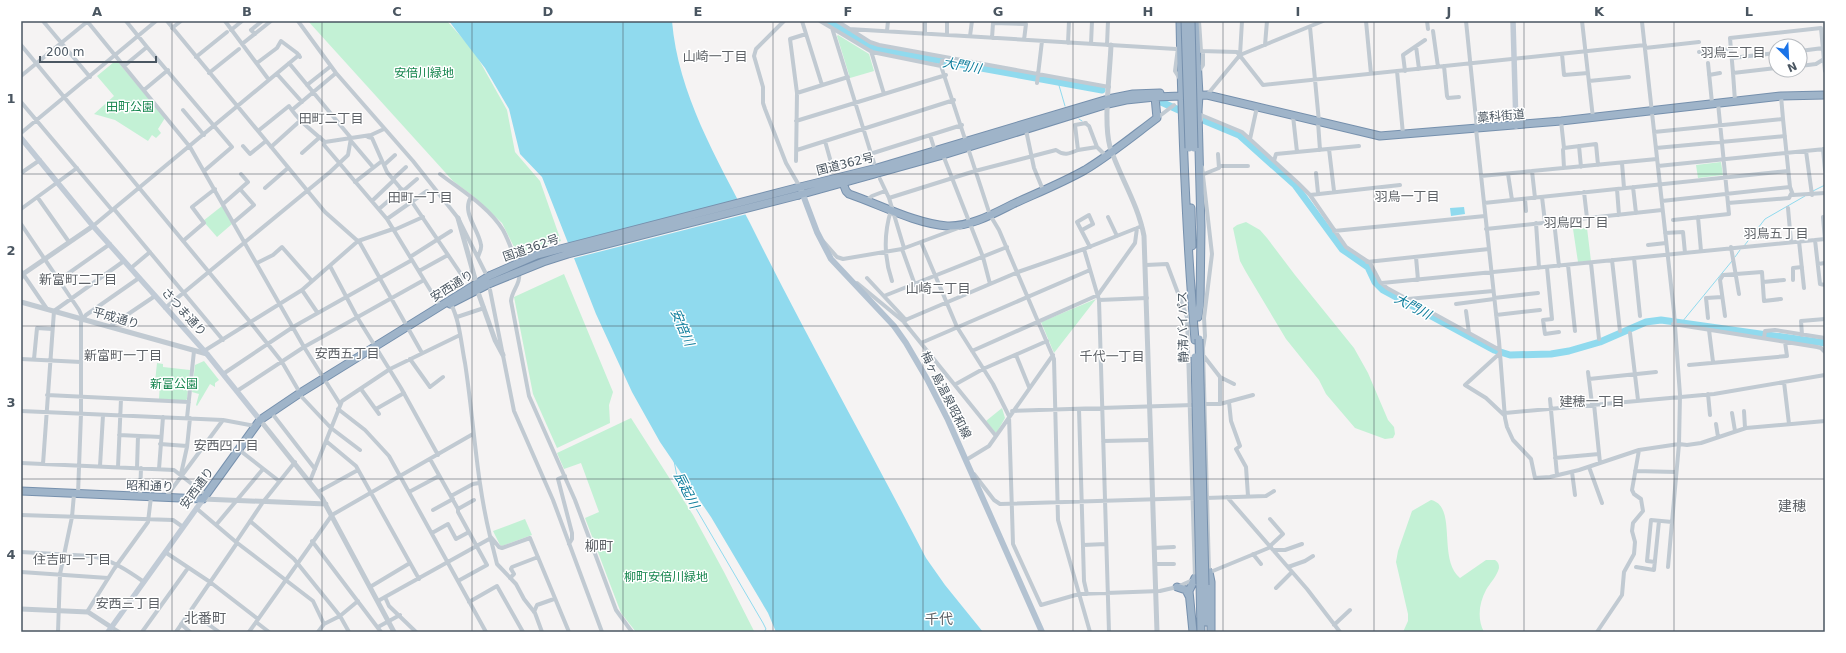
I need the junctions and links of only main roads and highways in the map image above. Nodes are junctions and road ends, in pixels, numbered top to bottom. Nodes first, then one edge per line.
1 (1180, 21) edge
2 (1185, 21) edge
3 (1191, 21) edge
4 (1196, 21) edge
5 (1513, 21) edge
6 (1182, 95) junction
7 (1203, 95) junction
8 (1825, 95) edge
9 (1156, 97) junction
10 (1108, 102) junction
11 (1516, 126) junction
12 (21, 138) edge
13 (968, 144) junction
14 (1191, 148) junction
15 (843, 183) junction
16 (798, 187) junction
17 (801, 195) junction
18 (489, 280) junction
19 (1198, 317) junction
20 (408, 328) junction
21 (1197, 340) junction
22 (260, 420) junction
23 (21, 491) edge
24 (204, 497) junction
25 (1209, 572) road end
26 (1200, 582) junction
27 (1177, 587) road end
28 (1189, 596) junction
29 (110, 630) edge
30 (1042, 632) edge
31 (1193, 632) edge
32 (1201, 632) edge
33 (1206, 632) edge
34 (1211, 632) edge

1 - 6 highway
2 - 14 highway, 静清バイパス, bridge
3 - 14 highway, 静清バイパス, bridge
4 - 7 highway
5 - 11 main road
6 - 7 highway, 藁科街道
6 - 9 highway, 国道362号
6 - 10 highway, 国道362号
6 - 21 highway
7 - 11 highway, 藁科街道
7 - 19 highway
8 - 11 highway, 藁科街道
9 - 10 highway, 国道362号
9 - 15 highway, 国道362号
10 - 13 highway, 国道362号
10 - 13 highway, 国道362号
12 - 22 main road, さつま通り
13 - 15 highway, 国道362号
13 - 16 highway, 国道362号
14 - 19 highway, 静清バイパス
14 - 21 highway, 静清バイパス
15 - 17 highway, 国道362号
16 - 17 main road, 梅ヶ島温泉昭和線
16 - 18 highway, 国道362号, bridge
17 - 18 highway, 国道362号, bridge
17 - 30 main road, 梅ヶ島温泉昭和線
18 - 20 highway, 安西通り
18 - 20 highway, 安西通り
19 - 21 highway, 静清バイパス
20 - 22 highway, 安西通り
21 - 26 highway, 静清バイパス, bridge
22 - 24 main road, 安西通り
23 - 24 highway, 昭和通り
24 - 29 main road, 安西通り
25 - 34 highway
26 - 28 highway
26 - 32 highway, 静清バイパス
26 - 33 highway, 静清バイパス
27 - 28 highway
28 - 31 highway

